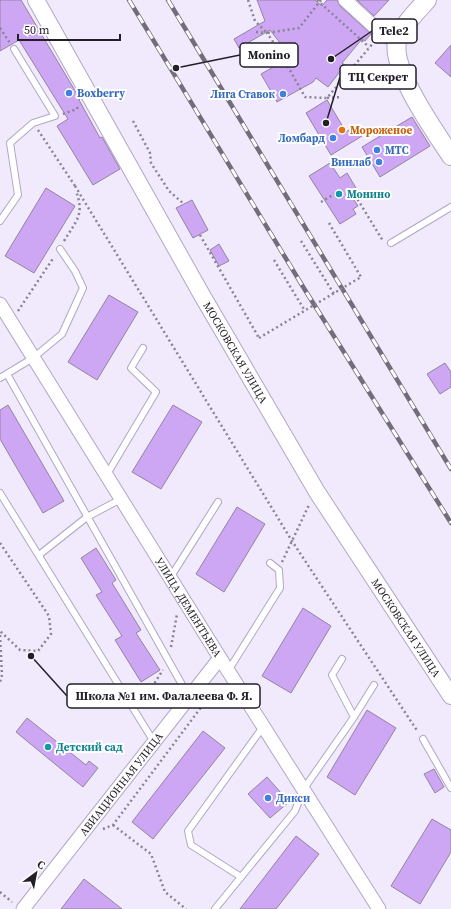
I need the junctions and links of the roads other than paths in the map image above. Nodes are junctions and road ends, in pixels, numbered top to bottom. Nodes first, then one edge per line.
1 (36, 0) edge
2 (345, 0) edge
3 (427, 0) edge
4 (14, 49) road end
5 (397, 49) junction
6 (451, 156) edge
7 (451, 207) edge
8 (0, 221) edge
9 (391, 243) road end
10 (60, 249) road end
11 (0, 304) edge
12 (143, 348) dead end
13 (33, 358) junction
14 (7, 374) junction
15 (0, 378) edge
16 (106, 476) junction
17 (0, 493) edge
18 (121, 499) junction
19 (218, 502) dead end
20 (87, 517) junction
21 (39, 556) junction
22 (270, 563) dead end
23 (170, 578) junction
24 (220, 658) junction
25 (342, 659) dead end
26 (228, 671) junction
27 (374, 685) dead end
28 (451, 696) edge
29 (189, 697) junction
30 (354, 717) junction
31 (263, 727) junction
32 (423, 740) road end
33 (154, 742) junction
34 (451, 788) edge
35 (304, 790) junction
36 (241, 877) junction
37 (20, 907) edge
38 (215, 909) edge
39 (379, 909) edge

1 - 28 street, МОСКОВСКАЯ УЛИЦА
2 - 5 street
3 - 5 main road
4 - 8 lane
5 - 6 main road
7 - 9 lane
10 - 13 lane
11 - 13 street, УЛИЦА ДЕМЕНТЬЕВА
12 - 16 lane
13 - 14 lane
13 - 16 street, УЛИЦА ДЕМЕНТЬЕВА
14 - 15 lane
14 - 20 lane
16 - 18 street, УЛИЦА ДЕМЕНТЬЕВА
17 - 21 lane
18 - 20 lane
18 - 23 street, УЛИЦА ДЕМЕНТЬЕВА
19 - 23 lane
20 - 21 lane
20 - 29 lane
21 - 33 lane
22 - 26 lane
23 - 24 street, УЛИЦА ДЕМЕНТЬЕВА
24 - 26 street, УЛИЦА ДЕМЕНТЬЕВА
24 - 29 street, АВИАЦИОННАЯ УЛИЦА
25 - 30 lane
26 - 31 street, УЛИЦА ДЕМЕНТЬЕВА
27 - 30 lane
29 - 33 street, АВИАЦИОННАЯ УЛИЦА
30 - 35 lane
31 - 35 street, УЛИЦА ДЕМЕНТЬЕВА
31 - 36 lane
32 - 34 lane
33 - 37 street, АВИАЦИОННАЯ УЛИЦА
35 - 36 lane
35 - 39 street, УЛИЦА ДЕМЕНТЬЕВА
36 - 38 lane

